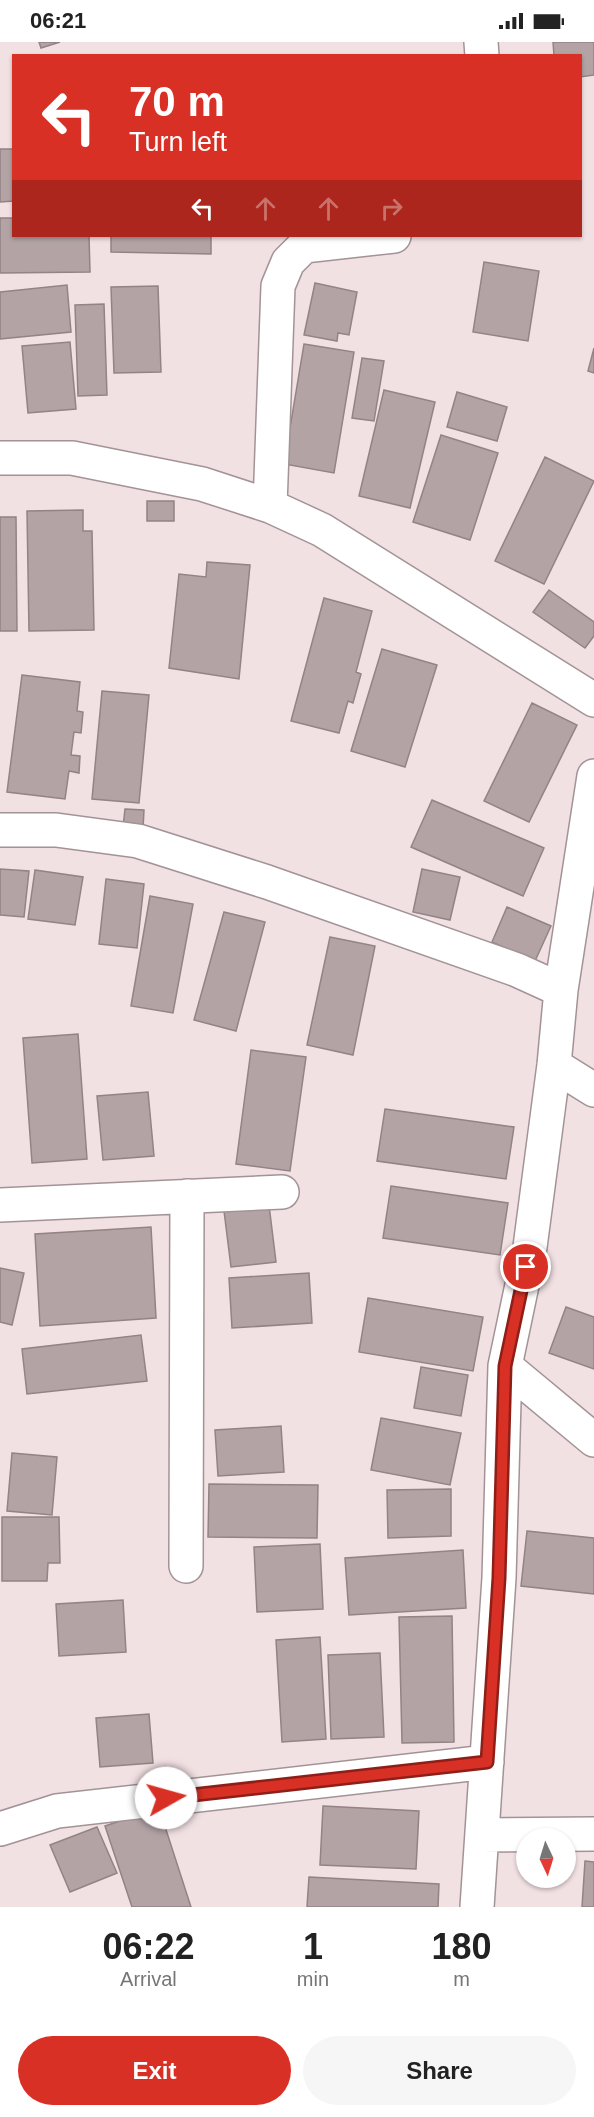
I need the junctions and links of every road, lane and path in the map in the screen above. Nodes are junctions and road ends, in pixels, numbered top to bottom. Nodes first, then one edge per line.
1 (385, 237) edge
2 (0, 458) edge
3 (270, 506) junction
4 (594, 700) edge
5 (594, 776) edge
6 (0, 831) edge
7 (561, 990) junction
8 (554, 1065) junction
9 (594, 1090) edge
10 (282, 1192) dead end
11 (187, 1196) junction
12 (0, 1205) edge
13 (505, 1366) junction
14 (594, 1440) edge
15 (186, 1566) dead end
16 (487, 1762) junction
17 (0, 1829) edge
18 (594, 1834) edge
19 (482, 1835) junction
20 (477, 1907) edge

1 - 3 street
2 - 3 street
3 - 4 street
5 - 7 street
6 - 7 street
7 - 8 street
8 - 9 street
8 - 13 street
10 - 11 street
11 - 12 street
11 - 15 street
13 - 14 street
13 - 16 street
16 - 17 street
16 - 19 street
18 - 19 street
19 - 20 street

